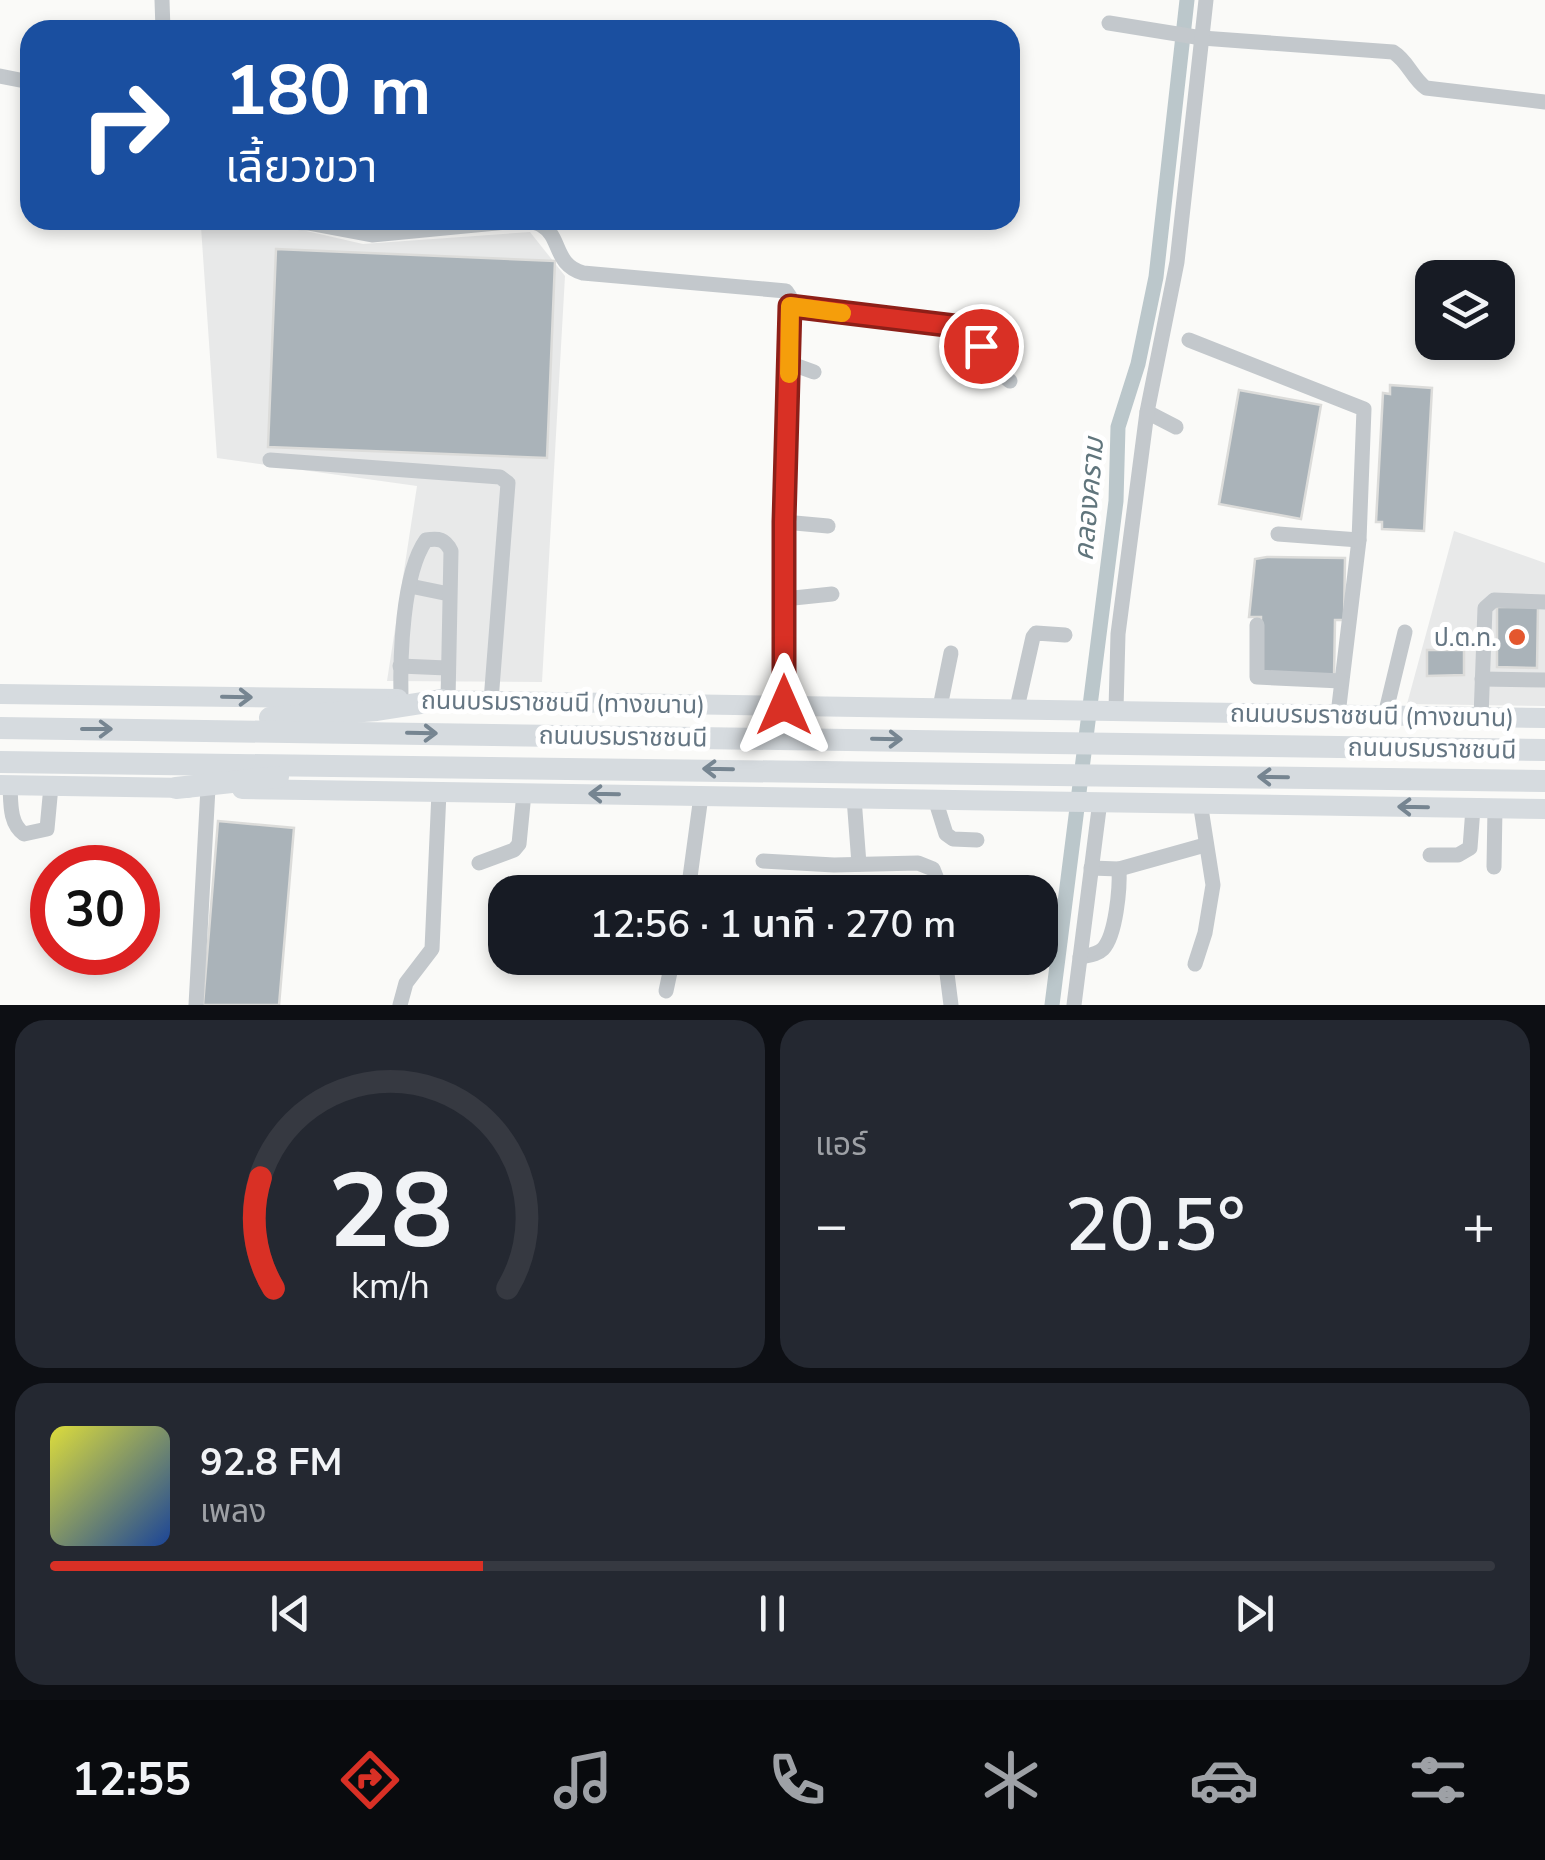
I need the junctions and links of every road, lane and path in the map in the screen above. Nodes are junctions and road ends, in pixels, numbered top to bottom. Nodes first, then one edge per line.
1 (1206, 0) edge
2 (1109, 23) dead end
3 (1188, 36) junction
4 (1545, 102) edge
5 (547, 230) edge
6 (790, 306) junction
7 (1189, 340) dead end
8 (789, 363) junction
9 (814, 372) dead end
10 (1010, 381) dead end
11 (1147, 412) junction
12 (1176, 428) dead end
13 (270, 460) dead end
14 (784, 522) junction
15 (828, 526) dead end
16 (1278, 534) dead end
17 (1360, 540) junction
18 (410, 586) junction
19 (449, 594) junction
20 (832, 594) dead end
21 (784, 599) junction
22 (1545, 602) edge
23 (1257, 625) dead end
24 (1405, 632) dead end
25 (1066, 634) dead end
26 (951, 653) dead end
27 (400, 666) junction
28 (447, 668) junction
29 (1482, 679) junction
30 (1545, 680) edge
31 (1342, 681) junction
32 (0, 694) edge
33 (401, 699) junction
34 (445, 700) junction
35 (490, 701) junction
36 (784, 705) junction
37 (940, 707) junction
38 (1017, 708) junction
39 (1114, 709) junction
40 (1338, 714) junction
41 (1384, 715) junction
42 (1482, 717) junction
43 (1545, 718) edge
44 (0, 728) edge
45 (202, 730) junction
46 (1545, 750) edge
47 (0, 762) edge
48 (406, 766) junction
49 (1545, 781) edge
50 (5, 785) edge
51 (51, 786) junction
52 (176, 788) junction
53 (208, 788) junction
54 (439, 792) junction
55 (524, 793) junction
56 (700, 796) junction
57 (854, 798) junction
58 (935, 799) junction
59 (1097, 800) junction
60 (1200, 802) junction
61 (1474, 808) junction
62 (1495, 808) junction
63 (1545, 809) edge
64 (977, 840) dead end
65 (1204, 845) junction
66 (1430, 855) dead end
67 (763, 861) dead end
68 (479, 863) dead end
69 (859, 864) junction
70 (1494, 867) dead end
71 (1091, 868) junction
72 (1119, 870) junction
73 (690, 875) edge
74 (937, 875) edge
75 (1080, 956) junction
76 (1195, 964) dead end
77 (669, 975) edge
78 (948, 975) edge
79 (666, 991) dead end
80 (196, 1005) edge
81 (400, 1005) edge
82 (952, 1005) edge
83 (1074, 1005) edge

1 - 3 street
2 - 3 street
3 - 4 street
3 - 11 street
5 - 6 street
6 - 8 street
6 - 10 street
7 - 17 street
8 - 9 street
8 - 14 street
11 - 12 street
11 - 39 street
13 - 35 street
14 - 15 street
14 - 21 street
16 - 17 street
17 - 31 street
18 - 19 street
18 - 19 street
18 - 27 street
19 - 28 street
20 - 21 street
21 - 36 street
22 - 29 street
23 - 31 street
24 - 41 street
25 - 38 street
26 - 37 street
27 - 28 street
27 - 33 street
28 - 34 street
29 - 30 street
29 - 42 street
31 - 40 street
32 -> 33 main road, ถนนบรมราชชนนี (ทางขนาน)
33 - 34 main road, ถนนบรมราชชนนี (ทางขนาน)
34 - 35 main road, ถนนบรมราชชนนี (ทางขนาน)
34 - 45 highway
35 - 36 main road, ถนนบรมราชชนนี (ทางขนาน)
36 - 37 main road, ถนนบรมราชชนนี (ทางขนาน)
37 - 38 main road, ถนนบรมราชชนนี (ทางขนาน)
38 - 39 main road, ถนนบรมราชชนนี (ทางขนาน)
39 - 40 main road, ถนนบรมราชชนนี (ทางขนาน)
40 - 41 main road, ถนนบรมราชชนนี (ทางขนาน)
41 - 42 main road, ถนนบรมราชชนนี (ทางขนาน)
42 - 43 main road, ถนนบรมราชชนนี (ทางขนาน)
44 -> 45 highway, ถนนบรมราชชนนี
45 -> 46 highway, ถนนบรมราชชนนี
47 - 48 highway, ถนนบรมราชชนนี
49 -> 48 highway, ถนนบรมราชชนนี
48 - 52 highway
50 - 51 main road
50 - 51 street
51 - 52 main road
52 - 53 main road
53 - 54 main road
53 - 80 street
54 - 55 main road
54 - 81 street
56 -> 55 main road
55 - 68 street
56 - 57 main road
56 - 73 street
57 - 58 main road
57 - 69 street
58 - 59 main road
58 - 64 street
59 - 60 main road
59 - 71 street
61 -> 60 main road
60 - 65 street
61 - 62 main road
61 - 66 street
62 - 63 main road
62 - 70 street
65 - 72 street
65 - 76 street
67 - 69 street
69 - 74 street
71 - 72 street
71 - 75 street
72 - 75 street
75 - 83 street
77 - 79 street
78 - 82 street

